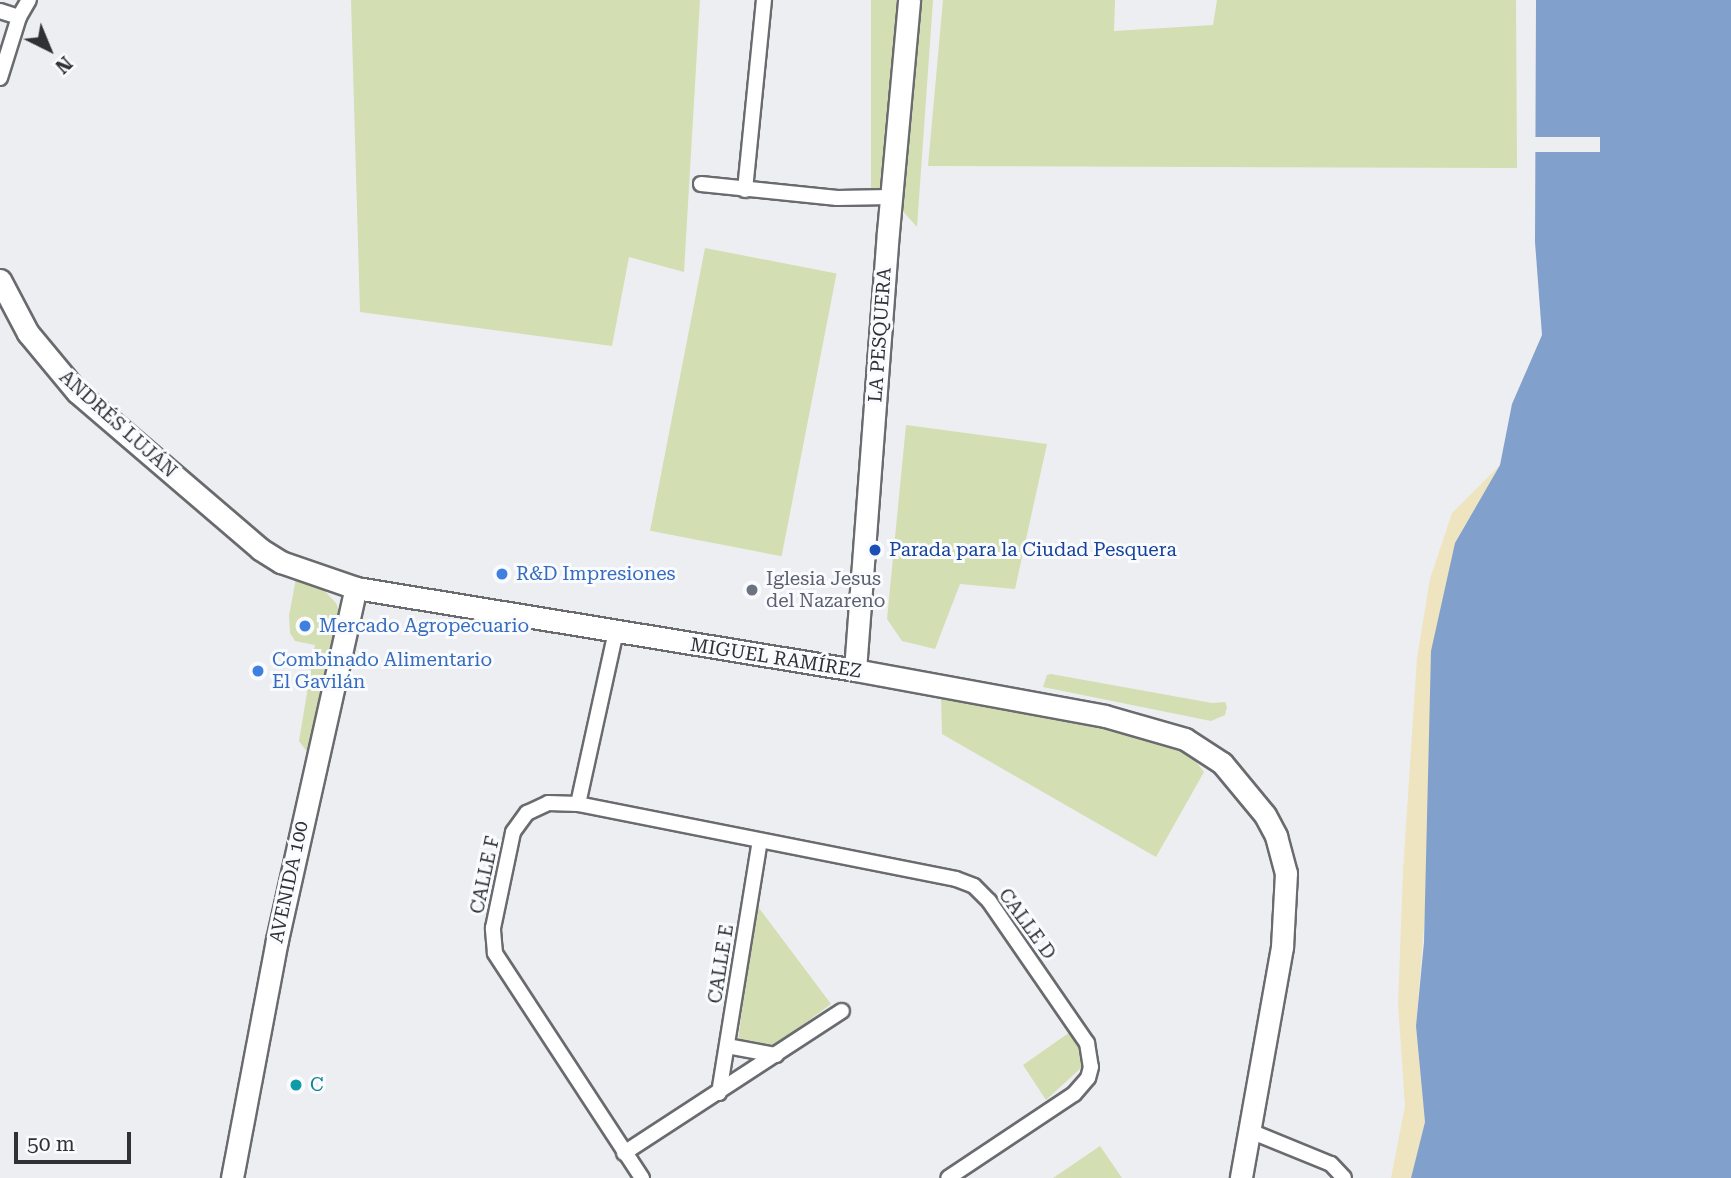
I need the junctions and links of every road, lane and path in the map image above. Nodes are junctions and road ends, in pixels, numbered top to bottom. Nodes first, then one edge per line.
1 (29, 0) edge
2 (764, 0) edge
3 (909, 0) edge
4 (0, 11) edge
5 (19, 17) junction
6 (0, 78) edge
7 (701, 184) dead end
8 (745, 190) junction
9 (891, 197) junction
10 (0, 279) edge
11 (0, 312) edge
12 (21, 320) junction
13 (260, 548) joint
14 (356, 588) junction
15 (616, 631) junction
16 (855, 670) junction
17 (578, 804) junction
18 (760, 841) junction
19 (842, 1011) dead end
20 (727, 1045) junction
21 (776, 1055) junction
22 (719, 1093) junction
23 (1250, 1131) junction
24 (624, 1153) junction
25 (232, 1178) edge
26 (642, 1178) edge
27 (948, 1178) edge
28 (1241, 1178) edge
29 (1344, 1178) edge

1 - 5 street
2 - 8 street
3 - 9 street, LA PESQUERA
4 - 5 street
5 - 6 street
7 - 8 street
8 - 9 street
9 - 16 street, LA PESQUERA
10 - 12 street, ANDRÉS LUJÁN
11 - 12 street
12 - 13 street, ANDRÉS LUJÁN
13 - 14 street, MIGUEL RAMÍREZ
14 - 15 street, MIGUEL RAMÍREZ
14 - 25 street, AVENIDA 100
15 - 16 street, MIGUEL RAMÍREZ
15 - 17 street
16 - 23 street, MIGUEL RAMÍREZ
17 - 18 street, CALLE D
17 - 24 street, CALLE F
18 - 20 street, CALLE E
18 - 27 street, CALLE D
19 - 21 street
20 - 21 street
20 - 22 street, CALLE E
21 - 22 street
22 - 24 street
23 - 28 street, MIGUEL RAMÍREZ
23 - 29 street
24 - 26 street, CALLE F

